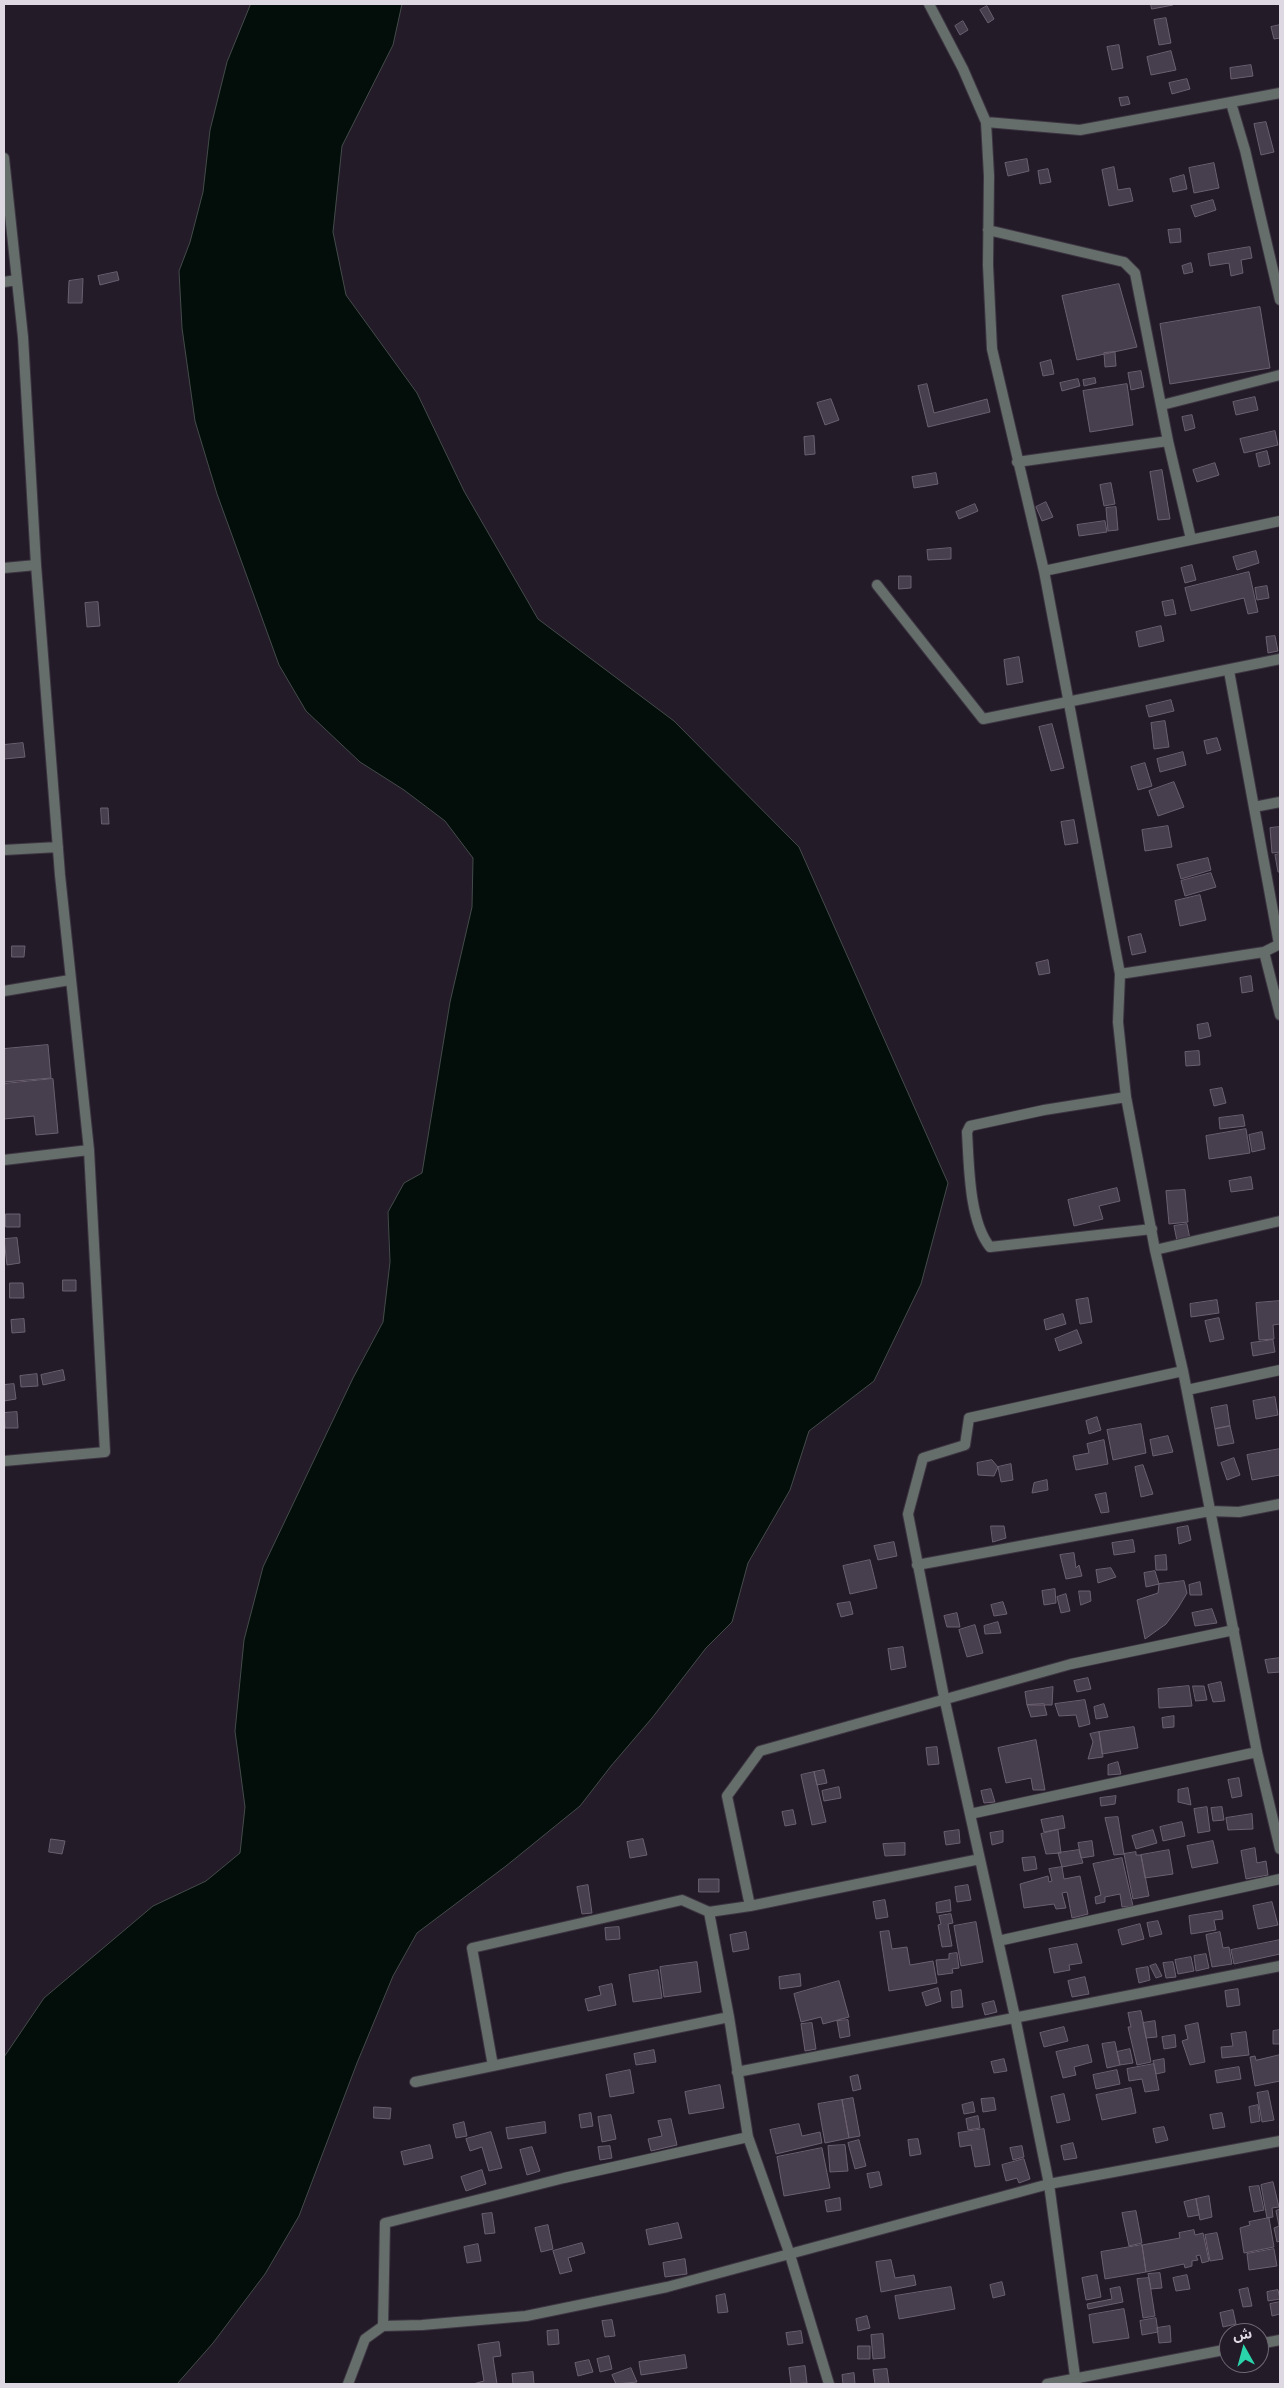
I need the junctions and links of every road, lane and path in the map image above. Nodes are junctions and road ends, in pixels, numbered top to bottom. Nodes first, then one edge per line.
1 (928, 4) edge
2 (1280, 93) edge
3 (1231, 103) junction
4 (986, 122) junction
5 (4, 158) edge
6 (6, 194) edge
7 (988, 230) junction
8 (17, 280) junction
9 (4, 282) edge
10 (1280, 300) edge
11 (1280, 375) edge
12 (1162, 405) junction
13 (1168, 441) junction
14 (1017, 462) junction
15 (1280, 521) edge
16 (1191, 539) junction
17 (36, 565) junction
18 (4, 568) edge
19 (1044, 570) junction
20 (878, 585) dead end
21 (1280, 659) edge
22 (1229, 671) junction
23 (1068, 702) junction
24 (1280, 802) edge
25 (1254, 808) junction
26 (58, 847) junction
27 (4, 850) edge
28 (1279, 944) edge
29 (1264, 952) junction
30 (1120, 974) junction
31 (70, 980) junction
32 (4, 991) edge
33 (1280, 1015) edge
34 (1126, 1097) junction
35 (89, 1150) junction
36 (4, 1160) edge
37 (1280, 1221) edge
38 (1152, 1229) junction
39 (1155, 1250) junction
40 (1280, 1370) edge
41 (1183, 1371) junction
42 (1187, 1390) junction
43 (4, 1461) edge
44 (1280, 1504) edge
45 (1210, 1511) junction
46 (917, 1565) junction
47 (1234, 1630) junction
48 (944, 1697) junction
49 (1258, 1752) junction
50 (1276, 1805) edge
51 (970, 1814) junction
52 (1280, 1849) edge
53 (980, 1859) junction
54 (1280, 1879) edge
55 (750, 1906) junction
56 (709, 1912) junction
57 (998, 1941) junction
58 (1280, 1966) edge
59 (729, 2017) junction
60 (1015, 2017) junction
61 (493, 2066) junction
62 (737, 2072) junction
63 (415, 2082) dead end
64 (748, 2137) junction
65 (1280, 2141) edge
66 (1050, 2184) junction
67 (790, 2255) junction
68 (384, 2326) junction
69 (1219, 2352) edge
70 (1075, 2381) edge
71 (348, 2384) edge
72 (829, 2384) edge
73 (1047, 2384) edge

1 - 4 street
2 - 3 street
3 - 4 street
3 - 10 street
4 - 7 street
5 - 6 street
6 - 8 street
7 - 12 street
7 - 14 street
8 - 9 street
8 - 17 street
11 - 12 street
12 - 13 street
13 - 14 street
13 - 16 street
14 - 19 street
15 - 16 street
16 - 19 street
17 - 18 street
17 - 26 street
19 - 23 street
20 - 23 street
21 - 22 street
22 - 23 street
22 - 25 street
23 - 30 street
24 - 25 street
25 - 28 street
26 - 27 street
26 - 31 street
28 - 29 street
29 - 30 street
29 - 33 street
30 - 34 street
31 - 32 street
31 - 35 street
34 - 38 street
34 - 38 street
35 - 36 street
35 - 43 street
37 - 39 street
38 - 39 street
39 - 41 street
40 - 42 street
41 - 42 street
41 - 46 street
42 - 45 street
44 - 45 street
45 - 46 street
45 - 47 street
46 - 48 street
47 - 48 street
47 - 49 street
48 - 51 street
48 - 55 street
49 - 50 street
49 - 51 street
50 - 52 street
51 - 53 street
53 - 55 street
53 - 57 street
54 - 57 street
55 - 56 street
56 - 59 street
56 - 61 street
57 - 60 street
58 - 60 street
59 - 61 street
59 - 62 street
60 - 62 street
60 - 66 street
61 - 63 street
62 - 64 street
64 - 67 street
64 - 68 street
65 - 66 street
66 - 67 street
66 - 70 street
67 - 68 street
67 - 72 street
68 - 71 street
69 - 70 street
70 - 73 street

